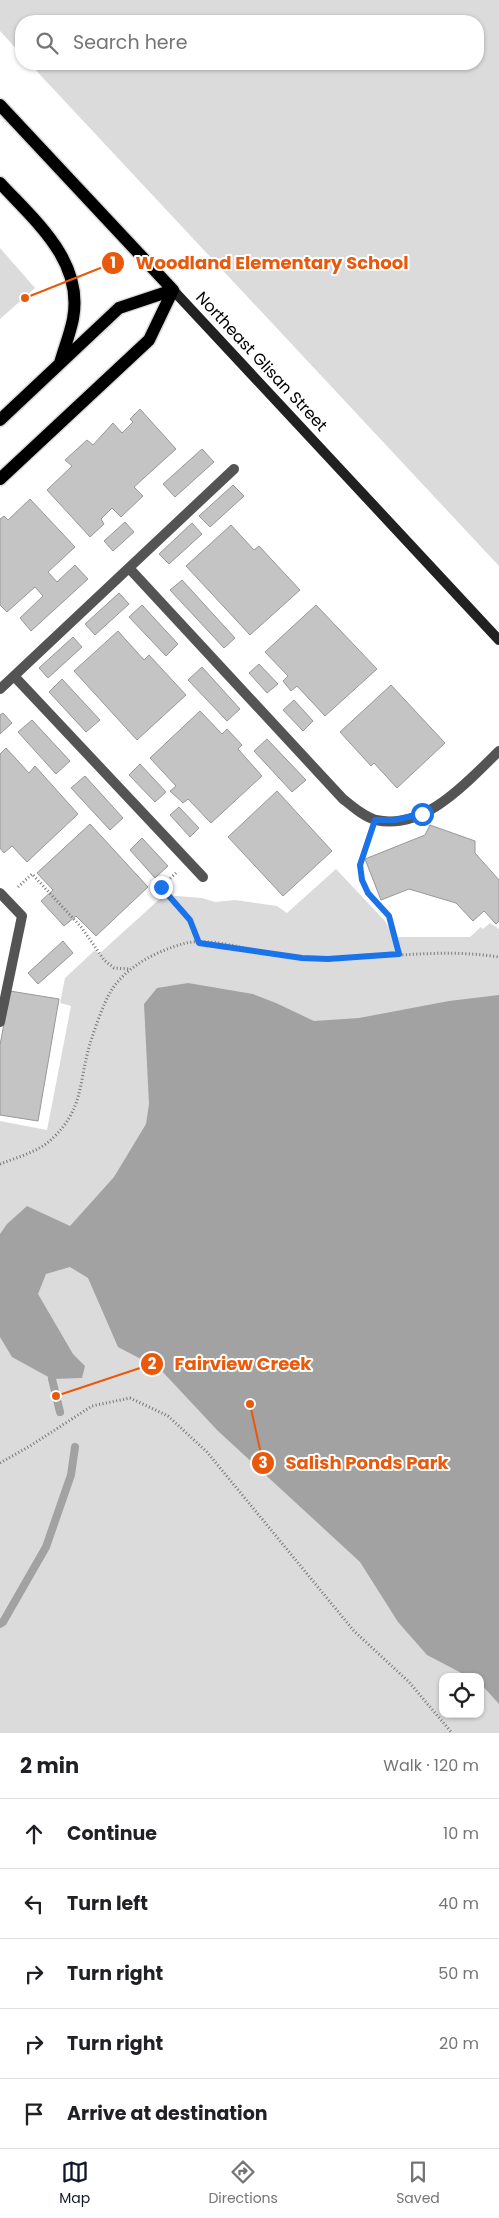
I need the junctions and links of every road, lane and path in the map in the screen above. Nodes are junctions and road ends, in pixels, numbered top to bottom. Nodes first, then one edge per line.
1 (0, 105) edge
2 (0, 183) edge
3 (173, 290) junction
4 (60, 364) junction
5 (0, 420) edge
6 (234, 469) dead end
7 (0, 479) edge
8 (129, 568) junction
9 (499, 640) edge
10 (14, 676) junction
11 (0, 689) edge
12 (499, 751) edge
13 (375, 820) junction
14 (188, 861) junction
15 (203, 877) dead end
16 (3, 896) edge
17 (199, 943) junction
18 (399, 954) junction
19 (499, 957) edge
20 (131, 969) junction
21 (0, 1022) edge
22 (0, 1164) edge
23 (0, 1463) edge
24 (452, 1733) edge

1 - 3 main road, Northeast Glisan Street
2 - 4 main road
3 - 4 main road
3 - 7 main road
3 - 9 main road, Northeast Glisan Street
4 - 5 main road
6 - 8 lane
8 - 10 lane
8 - 13 lane
10 - 11 lane
10 - 14 lane
12 - 13 lane
13 - 18 path
14 - 15 lane
14 - 17 path
16 - 20 path
16 - 21 lane
17 - 18 path
17 - 20 path
18 - 19 path
20 - 22 path
23 - 24 path

